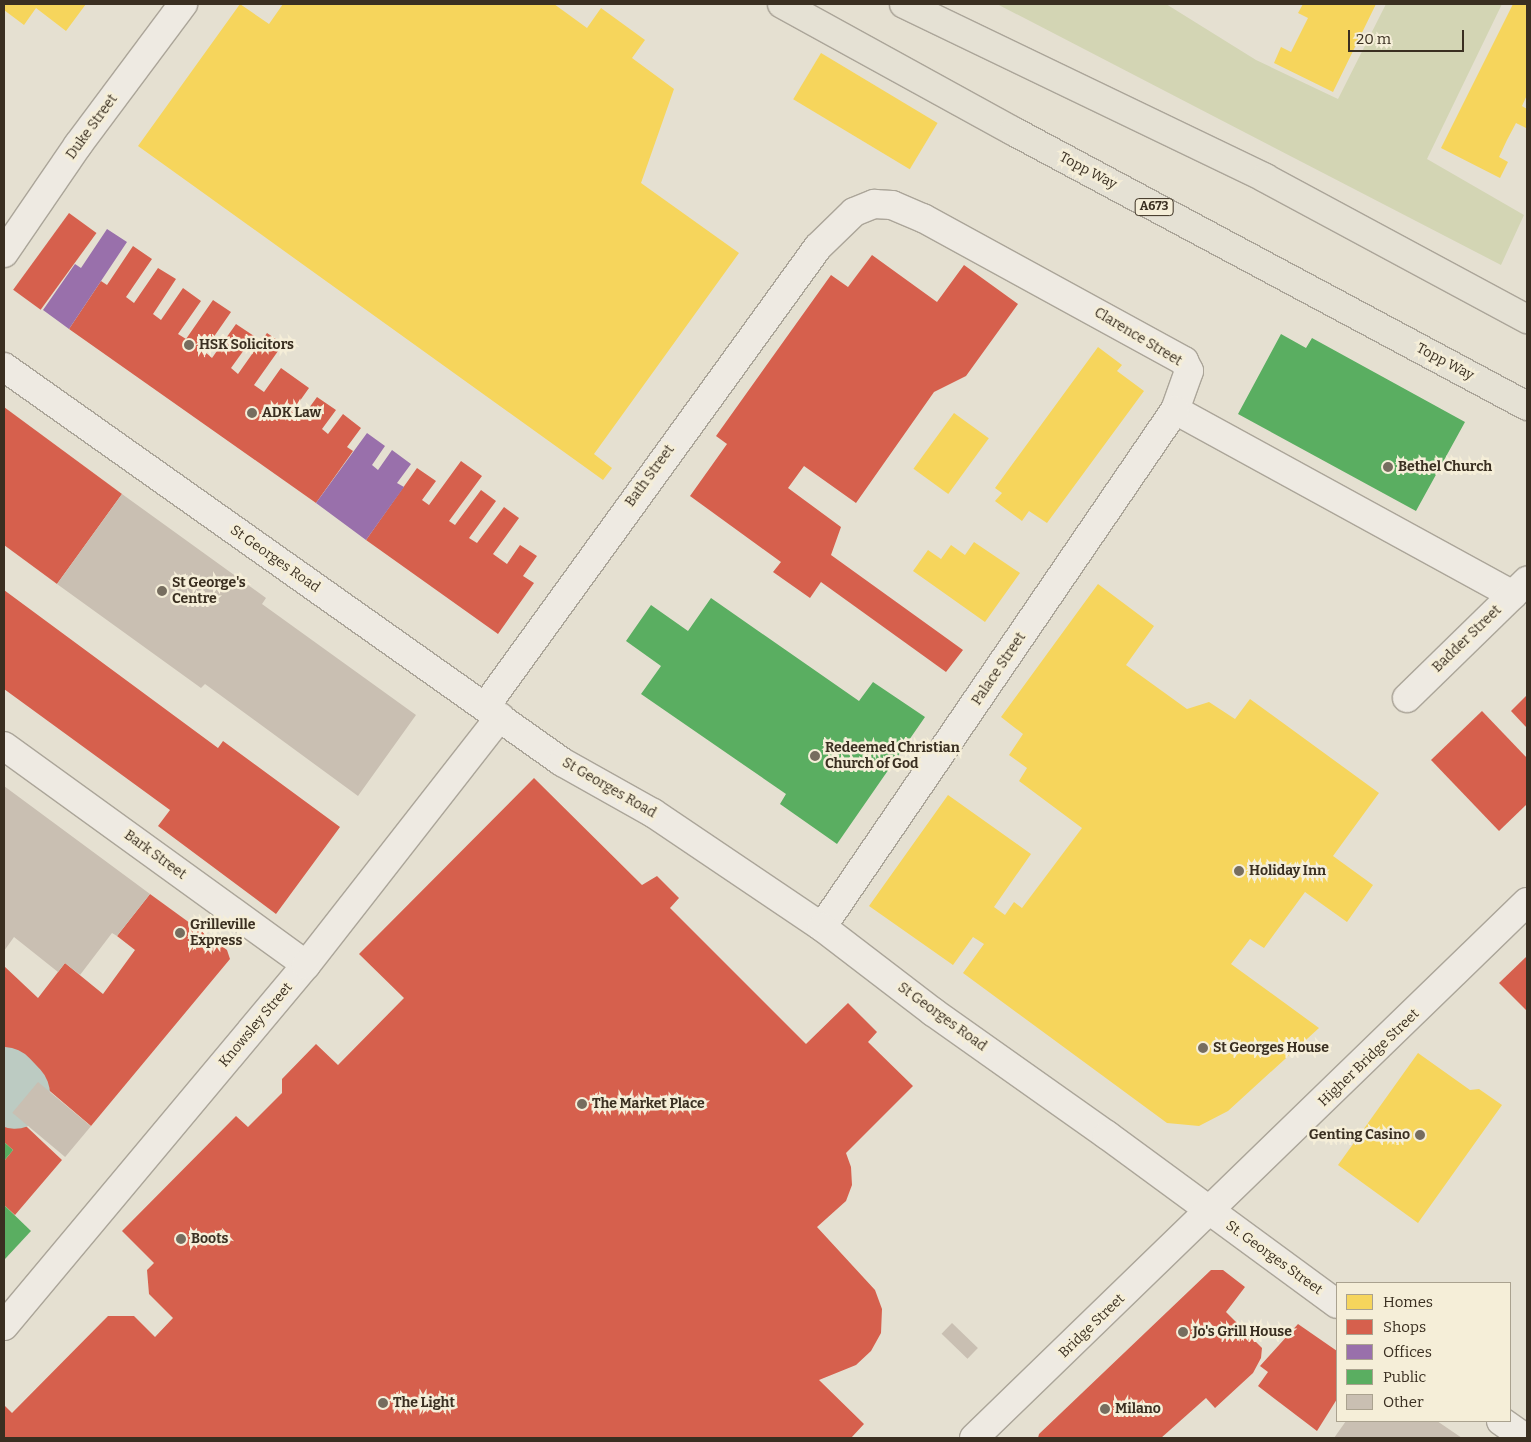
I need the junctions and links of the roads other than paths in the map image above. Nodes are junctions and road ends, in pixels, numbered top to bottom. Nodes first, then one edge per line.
1 (183, 4) edge
2 (782, 4) edge
3 (904, 4) edge
4 (818, 247) joint
5 (4, 253) edge
6 (1527, 319) edge
7 (4, 367) edge
8 (1527, 406) edge
9 (1175, 410) junction
10 (1520, 588) edge
11 (1407, 698) dead end
12 (493, 712) junction
13 (4, 746) edge
14 (1527, 902) edge
15 (822, 927) junction
16 (306, 965) junction
17 (1210, 1213) junction
18 (1336, 1303) edge
19 (4, 1326) edge
20 (1502, 1422) edge
21 (974, 1438) edge
22 (1525, 1438) edge

1 - 5 street, Duke Street
2 - 8 main road, Topp Way / A673
3 - 6 main road
4 - 9 street, Clarence Street
4 - 12 street, Bath Street
7 - 12 street, St Georges Road
9 - 10 street
9 - 15 street, Palace Street
10 - 11 street, Badder Street
12 - 15 street, St Georges Road
12 - 16 street, Knowsley Street
13 - 16 street, Bark Street
14 - 17 street, Higher Bridge Street
15 - 17 street, St Georges Road
16 - 19 street, Knowsley Street
17 - 18 street, St. Georges Street
17 - 21 street, Bridge Street
20 - 22 street

